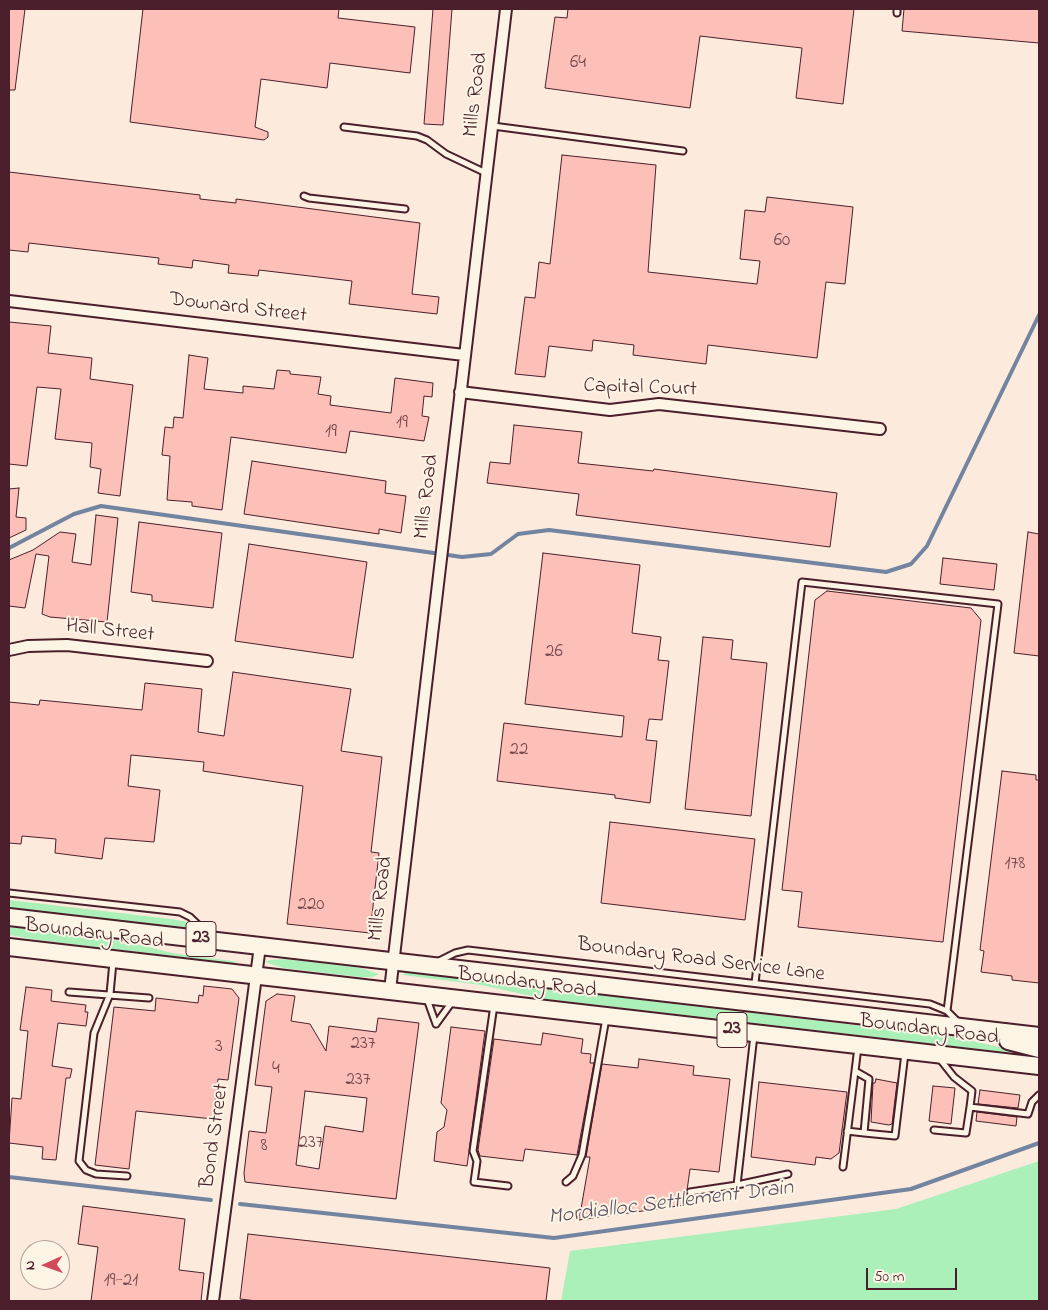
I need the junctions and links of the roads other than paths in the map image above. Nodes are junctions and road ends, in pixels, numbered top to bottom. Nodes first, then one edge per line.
1 (506, 9) edge
2 (492, 126) junction
3 (344, 127) dead end
4 (683, 151) dead end
5 (486, 173) junction
6 (304, 196) dead end
7 (405, 209) dead end
8 (9, 301) edge
9 (464, 355) junction
10 (460, 392) junction
11 (880, 429) dead end
12 (9, 650) edge
13 (207, 661) dead end
14 (9, 893) edge
15 (9, 917) edge
16 (214, 941) junction
17 (9, 946) edge
18 (260, 946) junction
19 (114, 959) junction
20 (393, 961) junction
21 (430, 966) junction
22 (256, 975) junction
23 (754, 983) junction
24 (390, 990) junction
25 (69, 992) dead end
26 (110, 994) junction
27 (426, 994) junction
28 (149, 998) dead end
29 (455, 998) junction
30 (494, 1002) junction
31 (947, 1011) junction
32 (607, 1015) junction
33 (970, 1029) junction
34 (754, 1032) junction
35 (1039, 1036) edge
36 (858, 1044) junction
37 (1039, 1049) edge
38 (905, 1050) junction
39 (936, 1053) junction
40 (1039, 1066) edge
41 (855, 1071) junction
42 (1039, 1095) edge
43 (970, 1107) junction
44 (934, 1130) dead end
45 (847, 1131) junction
46 (864, 1133) junction
47 (843, 1166) dead end
48 (788, 1174) dead end
49 (127, 1176) dead end
50 (566, 1182) dead end
51 (737, 1185) junction
52 (508, 1186) dead end
53 (690, 1192) dead end
54 (213, 1301) edge

1 - 2 street, Mills Road
2 - 4 lane
2 - 5 street, Mills Road
3 - 5 lane
5 - 9 street, Mills Road
6 - 7 lane
8 - 9 street, Downard Street
9 - 10 street, Mills Road
10 - 11 street, Capital Court
10 - 20 street, Mills Road
12 - 13 street, Hall Street
14 - 16 lane
15 - 16 main road, Boundary Road / 23
16 - 18 main road, Boundary Road / 23
17 - 19 main road, Boundary Road / 23
18 - 20 main road, Boundary Road / 23
18 - 22 street, Bond Street
19 - 22 main road, Boundary Road / 23
19 - 26 lane
20 - 21 main road, Boundary Road / 23
20 - 24 street, Mills Road
21 - 23 lane, Boundary Road Service Lane
21 - 33 main road, Boundary Road / 23
22 - 24 main road, Boundary Road / 23
22 - 54 street, Bond Street
23 - 31 lane, Boundary Road Service Lane
23 - 31 lane
24 - 27 main road, Boundary Road / 23
25 - 26 lane
26 - 28 lane
26 - 49 lane
27 - 29 main road, Boundary Road / 23
27 - 29 lane
29 - 30 main road, Boundary Road / 23
30 - 32 main road, Boundary Road / 23
30 - 52 lane
31 - 33 lane, Boundary Road Service Lane
32 - 34 main road, Boundary Road / 23
32 - 50 lane
33 - 35 main road, Boundary Road / 23
33 - 37 main road
34 - 36 main road, Boundary Road / 23
34 - 51 lane
36 - 38 main road, Boundary Road / 23
36 - 41 lane
38 - 39 main road, Boundary Road / 23
38 - 46 lane
39 - 40 main road, Boundary Road / 23
39 - 43 lane
41 - 45 lane
41 - 46 lane
42 - 43 lane
43 - 44 lane
45 - 46 lane
45 - 47 lane
48 - 51 lane
51 - 53 lane

